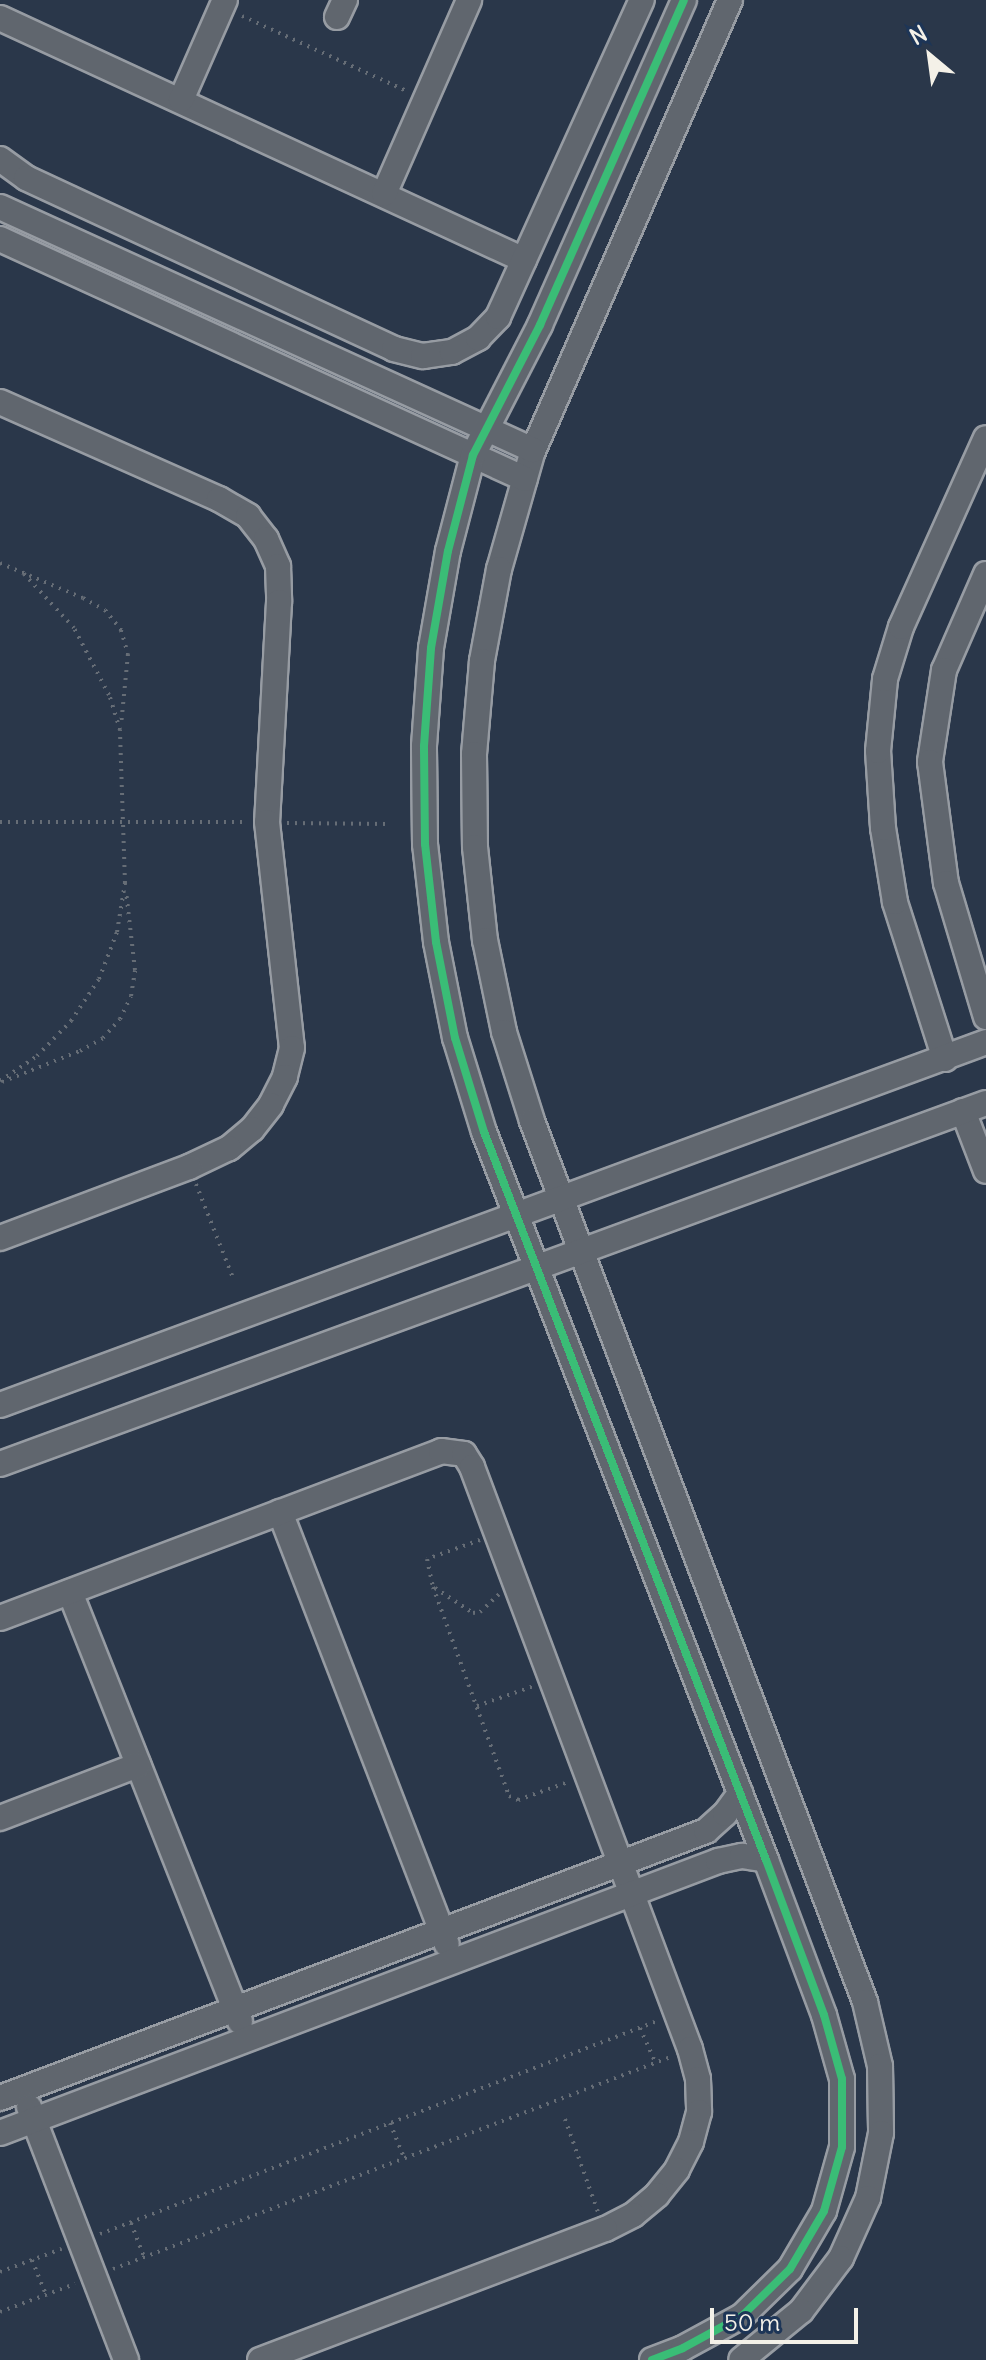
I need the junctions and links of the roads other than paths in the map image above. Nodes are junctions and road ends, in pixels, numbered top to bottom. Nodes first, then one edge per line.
1 (469, 0) edge
2 (642, 0) edge
3 (684, 0) edge
4 (730, 0) edge
5 (224, 3) edge
6 (0, 18) edge
7 (181, 100) junction
8 (0, 159) edge
9 (384, 194) junction
10 (8, 211) edge
11 (4, 248) edge
12 (524, 260) junction
13 (0, 402) edge
14 (484, 428) junction
15 (986, 438) edge
16 (533, 450) junction
17 (473, 455) junction
18 (525, 479) junction
19 (986, 574) edge
20 (986, 1017) edge
21 (986, 1042) edge
22 (945, 1059) junction
23 (975, 1107) edge
24 (986, 1171) edge
25 (561, 1197) junction
26 (513, 1214) junction
27 (0, 1238) edge
28 (581, 1249) junction
29 (533, 1267) junction
30 (4, 1402) edge
31 (0, 1464) edge
32 (280, 1512) junction
33 (70, 1592) junction
34 (0, 1618) edge
35 (138, 1765) junction
36 (740, 1793) junction
37 (0, 1818) edge
38 (706, 1831) junction
39 (766, 1860) junction
40 (718, 1861) junction
41 (620, 1863) junction
42 (632, 1894) junction
43 (442, 1931) junction
44 (454, 1962) junction
45 (235, 2010) junction
46 (246, 2040) junction
47 (11, 2094) edge
48 (34, 2120) junction
49 (0, 2133) edge
50 (126, 2360) edge
51 (260, 2360) edge
52 (652, 2360) edge
53 (741, 2360) edge

1 - 9 street
2 - 12 street
3 - 14 street
4 - 16 street
5 - 7 street
6 - 7 street
7 - 9 street
8 - 12 street
9 - 12 street
10 - 11 street
10 - 14 street
11 - 17 street
13 - 27 street
14 - 16 street
14 - 17 street
15 - 22 street
16 - 18 street
17 - 18 street
17 - 26 street
18 - 25 street
19 - 20 street
21 - 22 street
22 - 25 street
23 - 24 street
23 - 28 street
25 - 26 street
25 - 28 street
26 - 29 street
26 - 30 street
28 - 29 street
28 - 53 street
29 - 31 street
29 - 36 street
32 - 33 street
32 - 41 street
32 - 43 street
33 - 34 street
33 - 35 street
35 - 37 street
35 - 45 street
36 - 38 street
36 - 39 street
38 - 40 street
38 - 41 street
39 - 40 street
39 - 52 street
40 - 42 street
41 - 42 street
41 - 43 street
42 - 44 street
42 - 51 street
43 - 44 street
43 - 45 street
44 - 46 street
45 - 46 street
45 - 47 street
46 - 48 street
47 - 48 street
48 - 49 street
48 - 50 street

